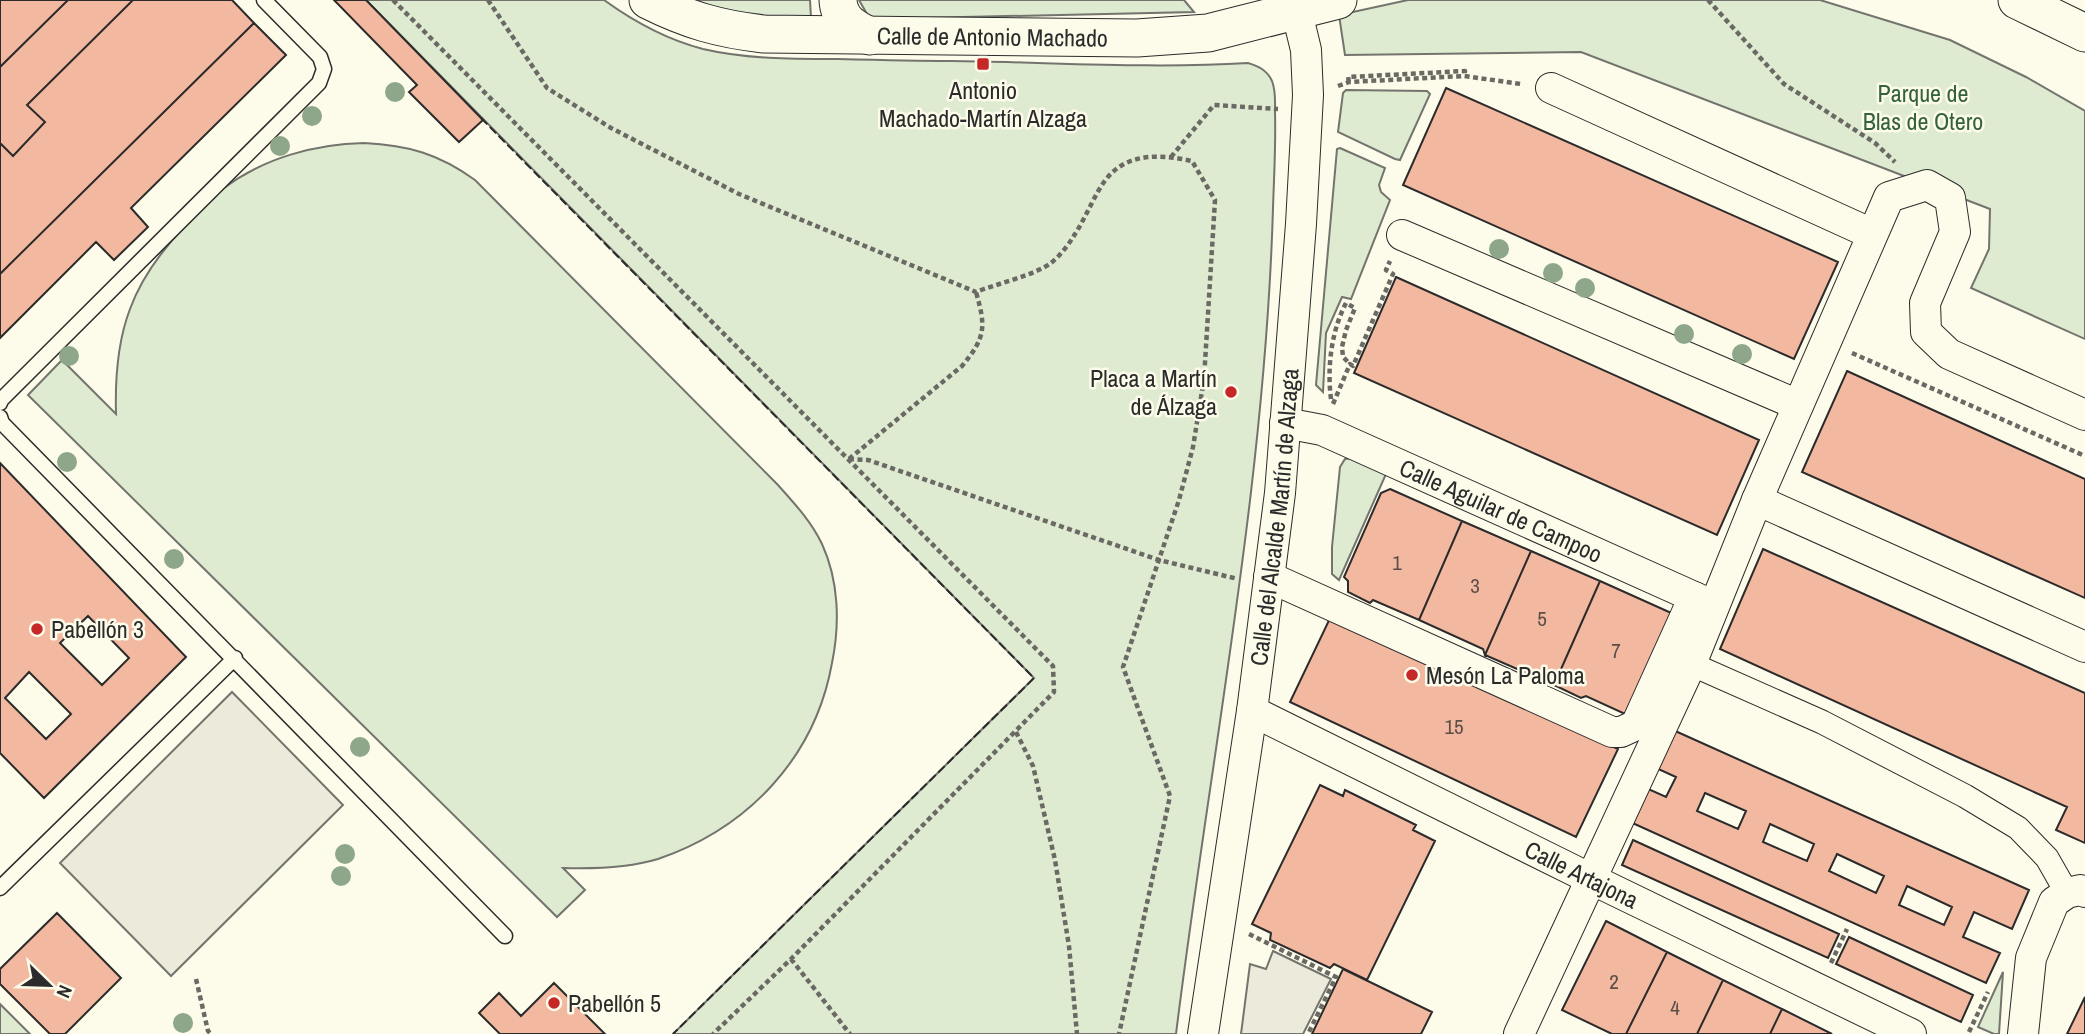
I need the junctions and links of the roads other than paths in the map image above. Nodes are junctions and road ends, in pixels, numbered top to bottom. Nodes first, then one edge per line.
1 (264, 0) edge
2 (648, 0) edge
3 (838, 0) edge
4 (1338, 0) edge
5 (2016, 1) edge
6 (1295, 6) edge
7 (2085, 33) edge
8 (870, 36) junction
9 (1550, 88) road end
10 (1402, 234) road end
11 (1872, 234) junction
12 (0, 403) edge
13 (1798, 405) junction
14 (2085, 415) edge
15 (0, 418) edge
16 (1285, 423) junction
17 (1757, 500) junction
18 (1258, 579) junction
19 (1704, 601) junction
20 (2085, 647) edge
21 (234, 659) junction
22 (1691, 664) junction
23 (1252, 711) junction
24 (1591, 880) junction
25 (0, 888) edge
26 (2076, 892) edge
27 (505, 936) dead end
28 (1529, 1031) edge
29 (1203, 1034) edge
30 (1911, 1034) edge
31 (2023, 1034) edge

1 - 12 lane
2 - 8 street, Calle de Antonio Machado
3 - 8 street
4 - 6 street, Calle de Antonio Machado
5 - 7 street
6 - 8 street, Calle de Antonio Machado
6 - 16 street, Calle del Alcalde Martín de Alzaga
9 - 11 street
10 - 13 street
11 - 13 street
11 - 14 street
13 - 17 street
15 - 21 lane
16 - 18 street, Calle del Alcalde Martín de Alzaga
16 - 19 street, Calle Aguilar de Campoo
17 - 19 street
17 - 20 street
18 - 19 street
18 - 23 street, Calle del Alcalde Martín de Alzaga
19 - 22 street
21 - 25 lane
21 - 27 lane
22 - 24 street
22 - 26 street
23 - 24 street, Calle Artajona
23 - 29 street, Calle del Alcalde Martín de Alzaga
24 - 28 street
24 - 30 street, Calle Artajona
26 - 31 street

